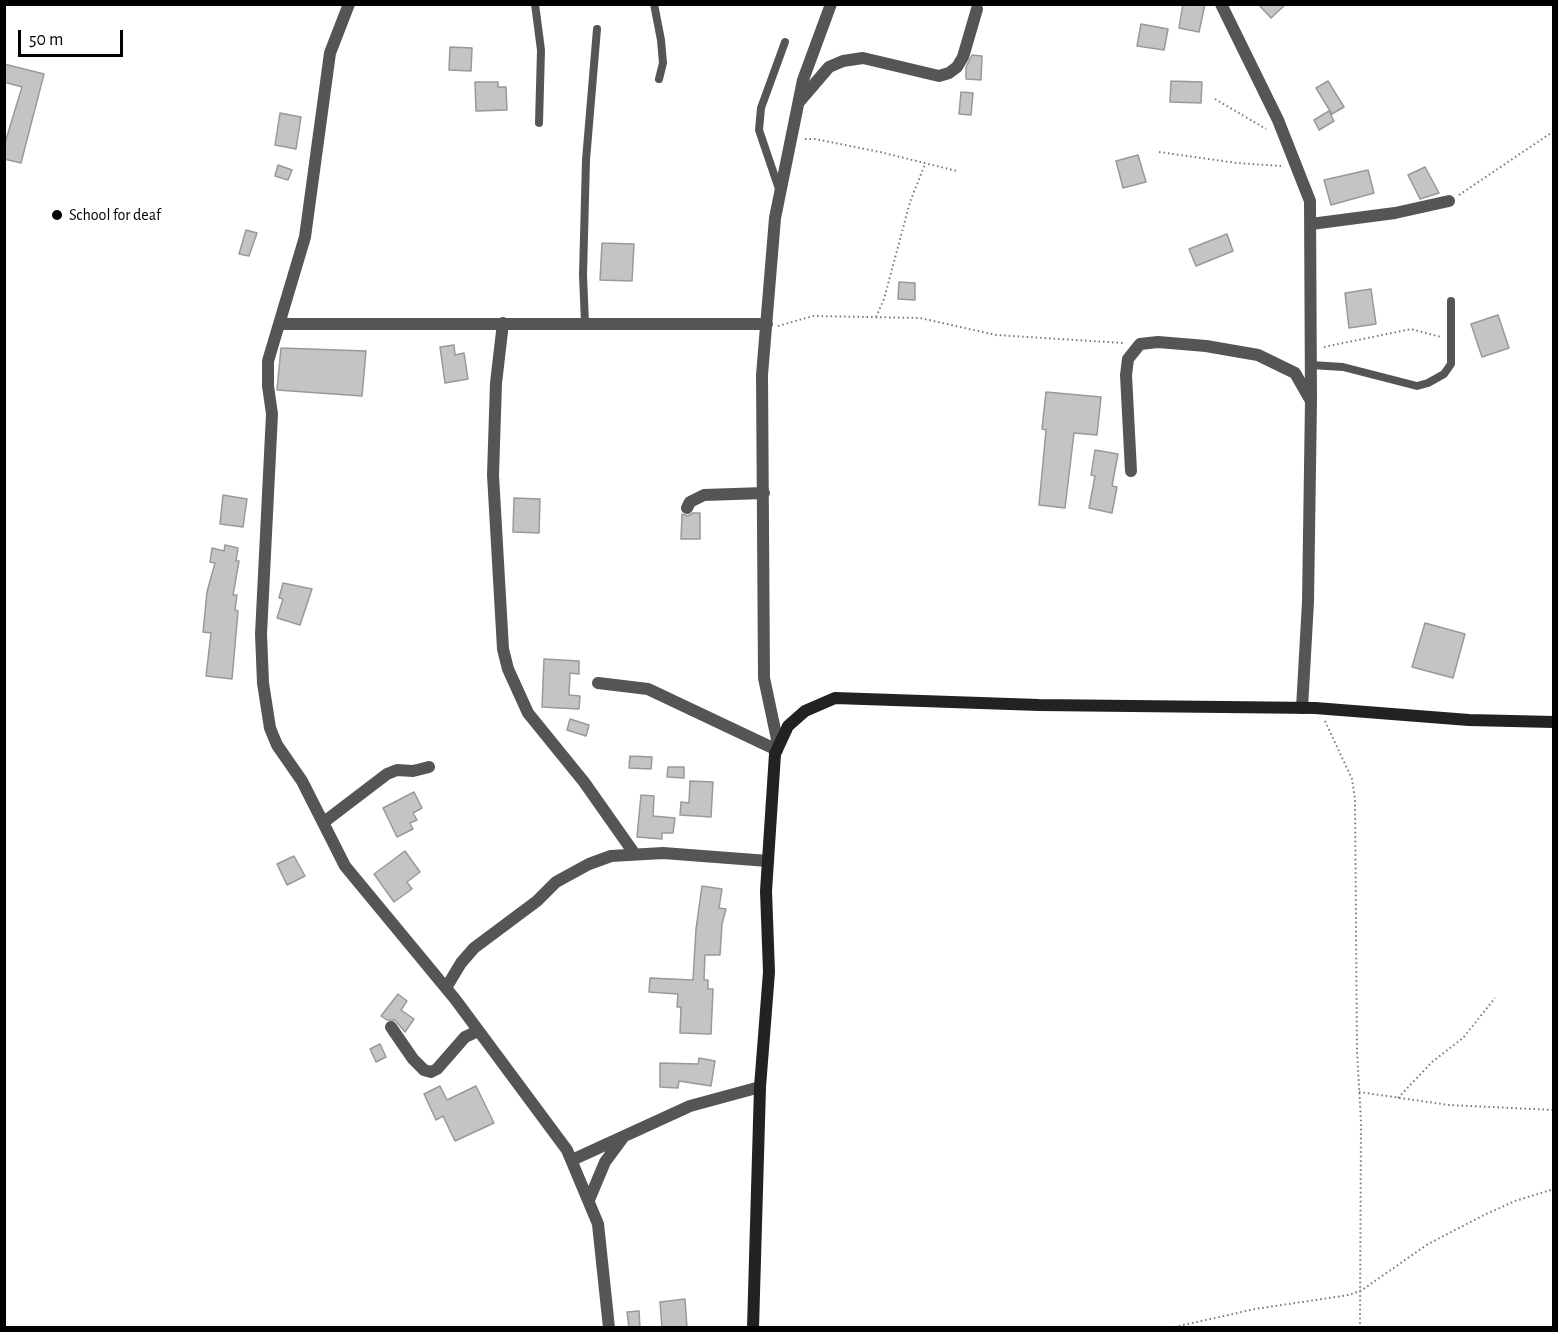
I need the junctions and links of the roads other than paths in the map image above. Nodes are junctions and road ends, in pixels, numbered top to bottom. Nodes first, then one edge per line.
1 (349, 4) edge
2 (536, 4) edge
3 (654, 4) edge
4 (831, 4) edge
5 (1221, 4) edge
6 (977, 9) dead end
7 (597, 29) dead end
8 (786, 42) dead end
9 (658, 79) dead end
10 (798, 103) junction
11 (539, 123) dead end
12 (780, 193) junction
13 (1449, 201) road end
14 (1311, 224) junction
15 (1450, 301) dead end
16 (503, 323) junction
17 (585, 323) junction
18 (279, 324) junction
19 (766, 328) junction
20 (1311, 365) junction
21 (1311, 401) junction
22 (1131, 471) dead end
23 (764, 493) junction
24 (687, 508) dead end
25 (598, 683) dead end
26 (1302, 708) junction
27 (1554, 722) edge
28 (777, 747) junction
29 (429, 767) dead end
30 (324, 822) junction
31 (634, 853) junction
32 (768, 861) junction
33 (446, 988) junction
34 (391, 1027) dead end
35 (478, 1030) junction
36 (760, 1087) junction
37 (623, 1138) junction
38 (572, 1160) junction
39 (589, 1200) junction
40 (609, 1328) edge
41 (753, 1328) edge

1 - 18 street
2 - 11 lane
3 - 9 lane
4 - 10 street
5 - 14 street
6 - 10 street
7 - 17 lane
8 - 12 lane
10 - 12 street
12 - 19 street
13 - 14 street
14 - 20 street
15 - 20 lane
16 - 17 street
16 - 18 street
16 - 31 street
17 - 19 street
18 - 30 street
19 - 23 street
20 - 21 street
21 - 22 street
21 - 26 street
23 - 24 street
23 - 28 street
25 - 28 street
26 - 27 street
26 - 28 street
28 - 32 street
29 - 30 street
30 - 33 street
31 - 32 street
31 - 33 street
32 - 36 street
33 - 35 street
34 - 35 street
35 - 38 street
36 - 37 street
36 - 41 street
37 - 38 street
37 - 39 street
38 - 39 street
39 - 40 street

